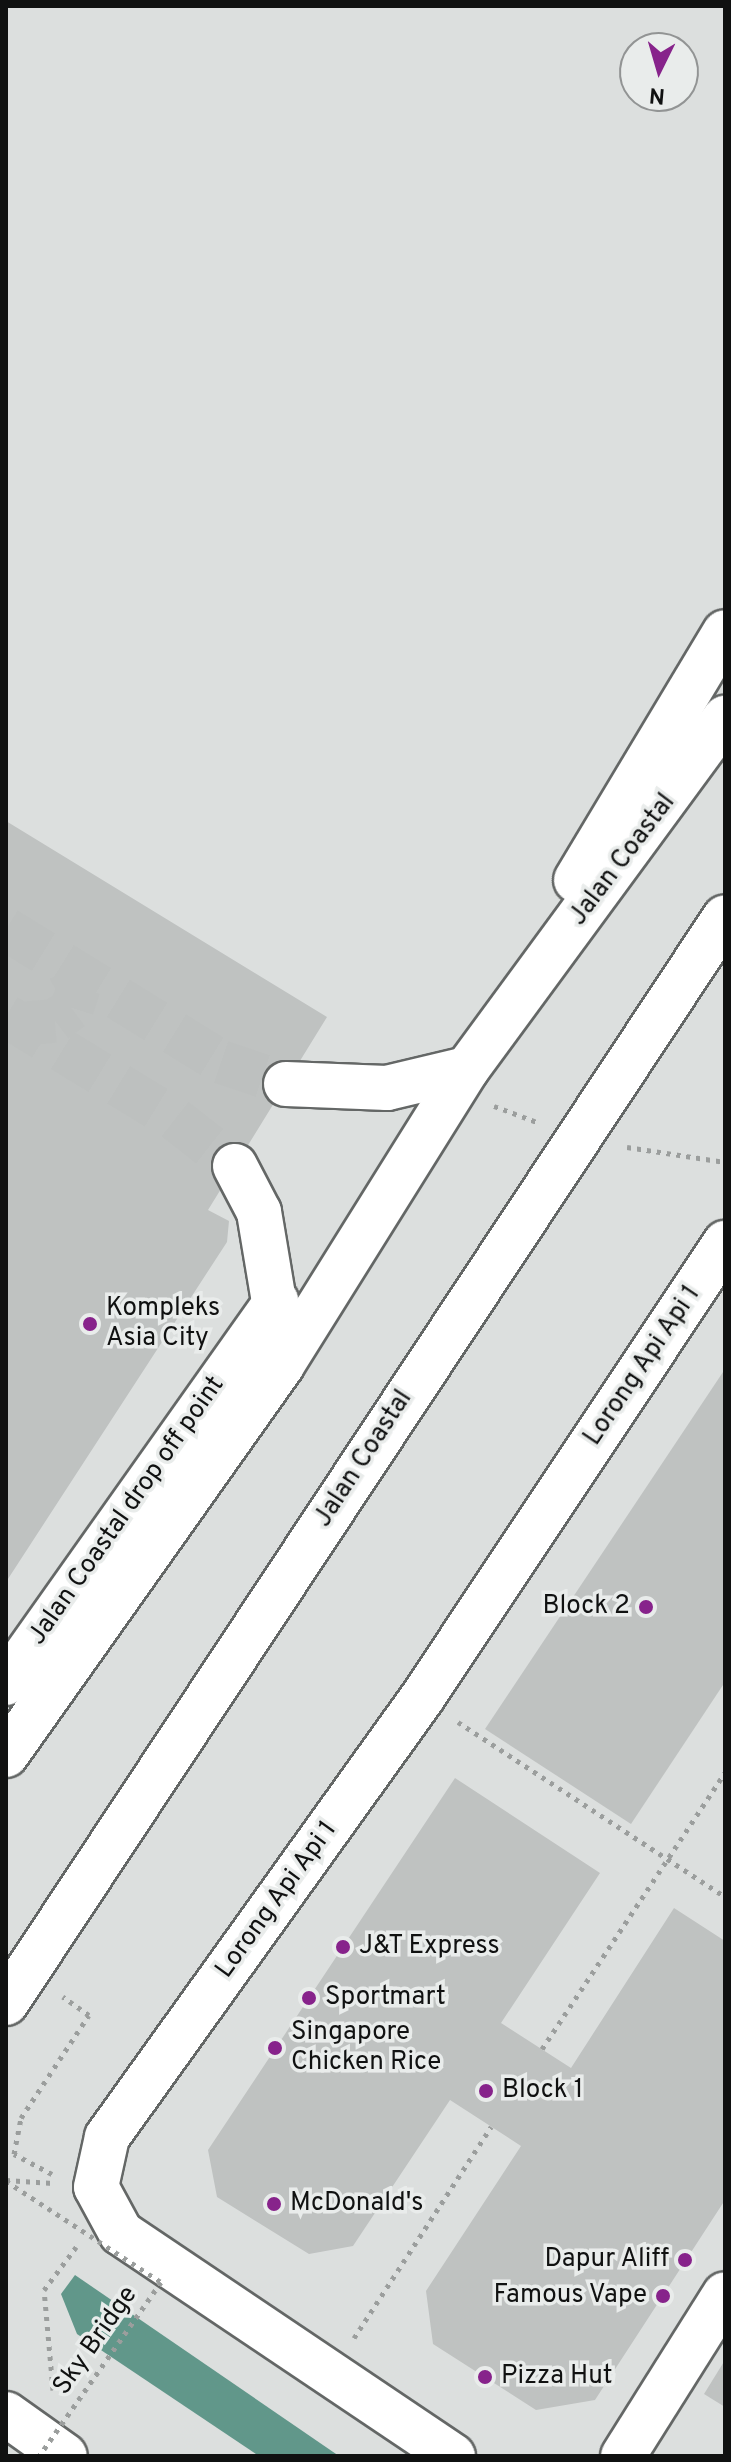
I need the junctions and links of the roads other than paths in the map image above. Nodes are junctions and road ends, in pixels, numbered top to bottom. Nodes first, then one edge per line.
1 (725, 632) edge
2 (725, 718) edge
3 (725, 917) edge
4 (506, 1013) junction
5 (467, 1069) junction
6 (286, 1084) tunnel mouth
7 (235, 1166) tunnel mouth
8 (725, 1243) edge
9 (276, 1301) junction
10 (282, 1365) junction
11 (6, 1683) edge
12 (6, 1755) edge
13 (6, 2003) edge
14 (725, 2294) edge
15 (654, 2409) junction
16 (6, 2414) edge
17 (65, 2456) edge
18 (453, 2456) edge
19 (597, 2456) edge
20 (623, 2456) edge

1 - 4 main road
2 - 4 main road, Jalan Coastal
3 - 13 main road, Jalan Coastal
4 - 5 main road, Jalan Coastal
5 - 6 main road
5 - 10 main road, Jalan Coastal
7 - 9 main road
8 - 18 main road, Lorong Api Api 1
9 - 10 main road
9 - 11 main road, Jalan Coastal drop off point
10 - 12 main road, Jalan Coastal
14 - 15 main road
15 - 19 main road
15 - 20 main road
16 - 17 main road

